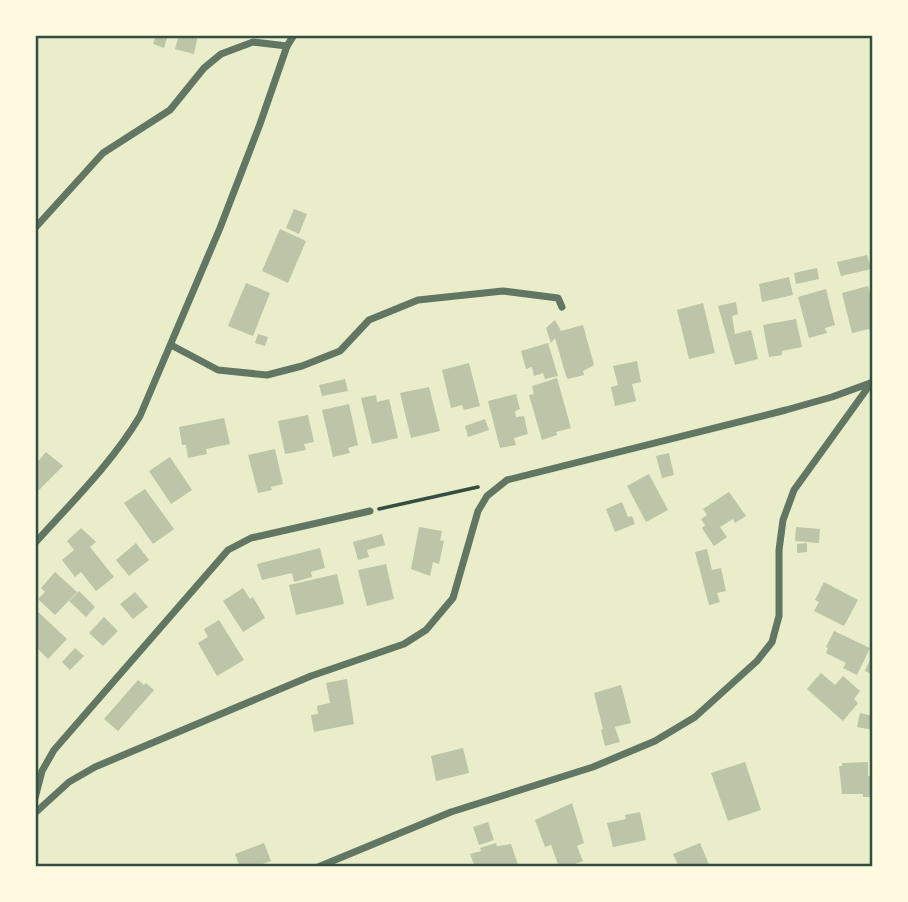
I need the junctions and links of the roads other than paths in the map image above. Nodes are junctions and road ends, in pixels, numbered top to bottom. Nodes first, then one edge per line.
1 (295, 35) edge
2 (287, 46) junction
3 (35, 228) edge
4 (562, 307) dead end
5 (171, 345) junction
6 (872, 384) edge
7 (370, 511) road end
8 (35, 544) edge
9 (35, 798) edge
10 (35, 813) edge
11 (318, 867) edge

1 - 2 street
2 - 3 street
2 - 5 street
4 - 5 street
5 - 8 street
6 - 10 street
6 - 11 street
7 - 9 street

